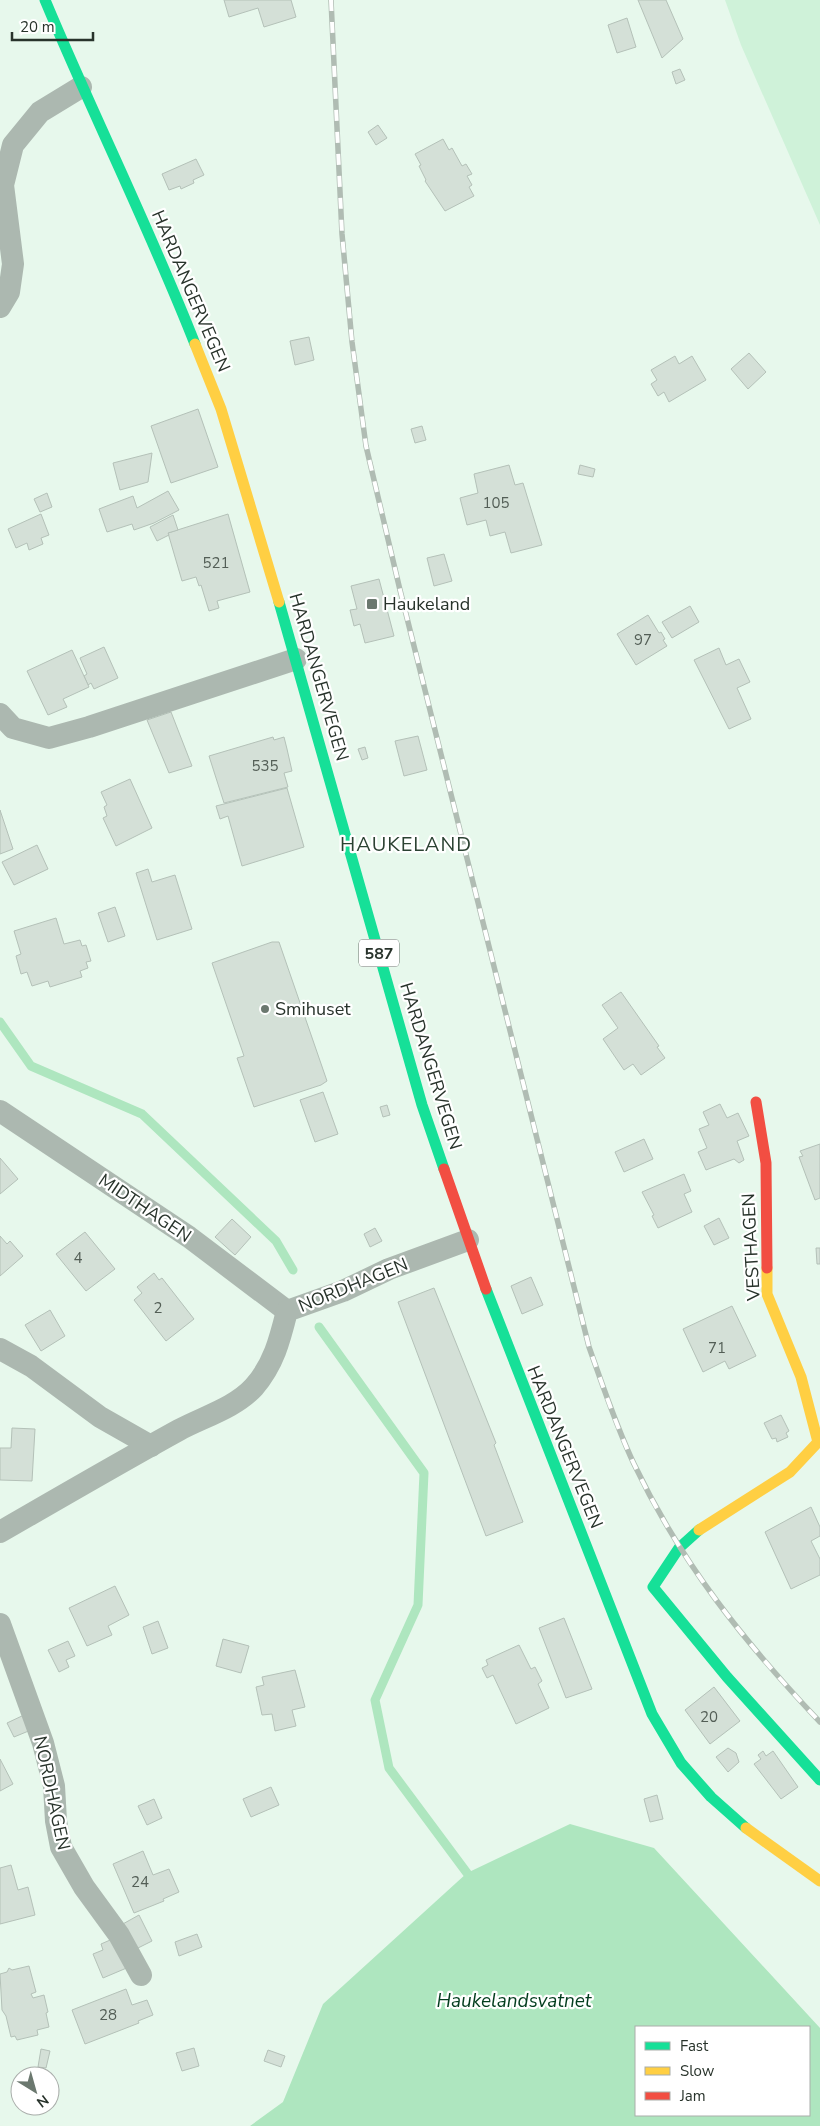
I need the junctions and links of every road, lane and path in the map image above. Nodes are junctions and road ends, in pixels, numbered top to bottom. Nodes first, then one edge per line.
1 (45, 0) edge
2 (81, 87) junction
3 (0, 307) edge
4 (296, 659) junction
5 (0, 714) edge
6 (756, 1102) dead end
7 (0, 1111) edge
8 (468, 1240) junction
9 (287, 1311) junction
10 (0, 1348) edge
11 (819, 1443) edge
12 (151, 1446) junction
13 (0, 1532) edge
14 (0, 1624) edge
15 (820, 1780) edge
16 (820, 1881) edge
17 (141, 1976) dead end

1 - 2 main road, HARDANGERVEGEN / 587
2 - 3 street
2 - 4 main road, HARDANGERVEGEN / 587
4 - 5 street
4 - 8 main road, HARDANGERVEGEN / 587
6 - 11 main road, VESTHAGEN
7 - 9 street, MIDTHAGEN
8 - 9 street, NORDHAGEN
8 - 16 main road, HARDANGERVEGEN / 587
9 - 12 street, NORDHAGEN
10 - 12 street
11 - 15 main road, VESTHAGEN
12 - 13 street, NORDHAGEN
14 - 17 street, NORDHAGEN

